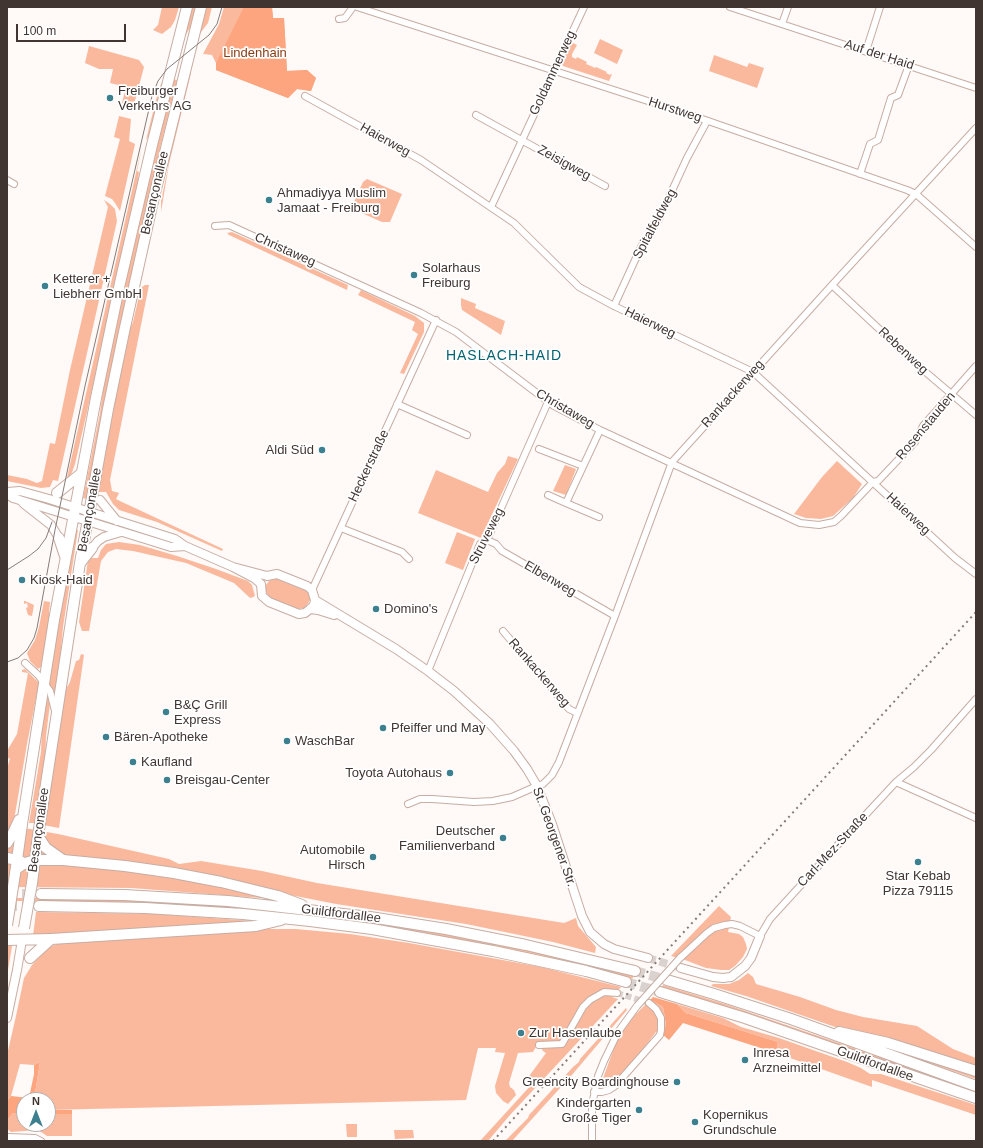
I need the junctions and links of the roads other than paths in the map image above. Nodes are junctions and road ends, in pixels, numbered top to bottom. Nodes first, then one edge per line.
1 (187, 7) edge
2 (201, 7) edge
3 (353, 7) edge
4 (357, 7) edge
5 (584, 7) edge
6 (730, 7) edge
7 (788, 7) edge
8 (880, 7) edge
9 (338, 19) dead end
10 (782, 24) junction
11 (866, 51) junction
12 (909, 65) junction
13 (554, 70) junction
14 (976, 88) edge
15 (305, 96) dead end
16 (476, 115) dead end
17 (707, 121) junction
18 (976, 128) edge
19 (522, 140) junction
20 (860, 174) junction
21 (7, 180) edge
22 (14, 184) dead end
23 (605, 186) dead end
24 (916, 194) junction
25 (491, 207) junction
26 (215, 226) dead end
27 (976, 247) edge
28 (832, 285) junction
29 (614, 306) junction
30 (436, 320) junction
31 (976, 366) edge
32 (753, 372) junction
33 (952, 394) junction
34 (548, 402) junction
35 (397, 404) junction
36 (976, 415) edge
37 (600, 430) junction
38 (467, 434) dead end
39 (539, 449) dead end
40 (672, 462) junction
41 (583, 466) junction
42 (82, 473) junction
43 (873, 482) junction
44 (93, 488) junction
45 (7, 493) edge
46 (548, 495) dead end
47 (53, 496) junction
48 (100, 500) joint
49 (21, 501) junction
50 (566, 503) junction
51 (74, 512) junction
52 (88, 517) junction
53 (599, 517) dead end
54 (118, 522) junction
55 (341, 528) junction
56 (122, 532) junction
57 (59, 538) joint
58 (487, 540) junction
59 (185, 546) junction
60 (92, 548) joint
61 (65, 556) junction
62 (409, 559) dead end
63 (80, 563) junction
64 (233, 567) junction
65 (976, 574) edge
66 (267, 576) junction
67 (261, 584) junction
68 (312, 590) junction
69 (315, 600) junction
70 (310, 610) junction
71 (615, 616) junction
72 (346, 619) junction
73 (503, 631) dead end
74 (25, 663) dead end
75 (428, 671) junction
76 (44, 683) junction
77 (976, 699) edge
78 (577, 713) junction
79 (56, 714) junction
80 (896, 782) junction
81 (537, 786) junction
82 (408, 804) dead end
83 (25, 805) junction
84 (976, 818) edge
85 (38, 836) junction
86 (7, 842) edge
87 (7, 858) edge
88 (63, 860) junction
89 (22, 865) junction
90 (41, 894) tunnel mouth
91 (39, 906) tunnel mouth
92 (315, 910) junction
93 (289, 919) junction
94 (7, 925) edge
95 (760, 936) junction
96 (51, 939) junction
97 (7, 940) edge
98 (22, 940) junction
99 (30, 958) joint
100 (648, 958) tunnel mouth
101 (681, 968) tunnel mouth
102 (17, 970) junction
103 (635, 971) tunnel mouth
104 (667, 980) tunnel mouth
105 (626, 982) tunnel mouth
106 (660, 992) tunnel mouth
107 (617, 993) tunnel mouth
108 (649, 1003) tunnel mouth
109 (7, 1018) edge
110 (814, 1028) junction
111 (539, 1045) dead end
112 (976, 1071) edge
113 (976, 1086) edge
114 (594, 1092) junction
115 (976, 1098) edge
116 (8, 1137) edge
117 (40, 1141) edge
118 (592, 1141) edge

1 - 42 main road, Besançonallee
2 - 44 main road, Besançonallee
3 - 9 street
4 - 13 street, Hurstweg
5 - 13 street, Goldammerweg
6 - 10 street, Auf der Haid
7 - 10 street
8 - 11 street
10 - 11 street, Auf der Haid
11 - 12 street, Auf der Haid
12 - 14 street, Auf der Haid
12 - 20 street
13 - 17 street, Hurstweg
13 - 19 street, Goldammerweg
15 - 25 street, Haierweg
16 - 19 street
17 - 20 street, Hurstweg
17 - 29 street, Spitalfeldweg
18 - 24 street, Rankackerweg
19 - 23 street, Zeisigweg
19 - 25 street, Goldammerweg
20 - 24 street, Hurstweg
21 - 22 street
24 - 27 street, Hurstweg
24 - 28 street, Rankackerweg
25 - 29 street, Haierweg
26 - 30 street, Christaweg
28 - 32 street, Rankackerweg
28 - 33 street, Rebenweg
29 - 32 street, Haierweg
30 - 34 street, Christaweg
30 - 35 street, Heckerstraße
31 - 33 street, Rosenstauden
32 - 40 street, Rankackerweg
32 - 43 street, Haierweg
33 - 36 street, Rebenweg
33 - 43 street, Rosenstauden
34 - 37 street, Christaweg
34 - 58 street, Struveweg
35 - 38 street
35 - 55 street, Heckerstraße
37 - 40 street, Christaweg
37 - 41 street
39 - 41 street
40 - 43 street, Christaweg
40 - 71 street, Rankackerweg
41 - 50 street
42 - 47 main road
42 - 51 main road, Besançonallee
43 - 65 street, Haierweg
44 - 48 main road
44 - 52 main road, Besançonallee
45 - 47 street
45 - 49 street
46 - 50 street
47 - 51 street
48 - 54 street
49 - 51 street
49 - 57 street
50 - 53 street
51 - 52 street
51 - 61 main road, Besançonallee
52 - 54 street
52 - 56 street
52 - 63 main road, Besançonallee
54 - 59 street
55 - 62 street
55 - 68 street, Heckerstraße
56 - 59 street
56 - 60 street
57 - 61 main road
58 - 71 street, Elbenweg
58 - 75 street, Struveweg
59 - 64 street
60 - 63 main road
61 - 76 main road, Besançonallee
63 - 79 main road, Besançonallee
64 - 66 street
64 - 67 street
66 - 67 street
66 - 68 street
67 - 70 street, St. Georgener Str.
68 - 69 street
69 - 70 street
69 - 72 street, St. Georgener Str.
70 - 72 street, St. Georgener Str.
71 - 78 street, Rankackerweg
72 - 75 street, St. Georgener Str.
73 - 78 street, Rankackerweg
74 - 76 street
75 - 81 street, St. Georgener Str.
76 - 79 street
76 - 83 main road, Besançonallee
77 - 80 street, Carl-Mez-Straße
78 - 81 street, Rankackerweg
79 - 85 main road, Besançonallee
80 - 84 street
80 - 95 street, Carl-Mez-Straße
81 - 82 street, Rankackerweg
81 - 100 street, St. Georgener Str.
83 - 86 main road
83 - 89 main road, Besançonallee
85 - 88 main road
85 - 89 main road, Besançonallee
87 - 89 main road
88 - 89 main road
88 - 92 main road
89 - 94 main road, Besançonallee, bridge
89 - 98 main road, Besançonallee, bridge
90 - 92 main road, Guildfordallee
91 - 93 main road, Guildfordallee
92 - 103 main road, Guildfordallee
93 - 96 main road
93 - 105 main road, Guildfordallee
95 - 101 street
95 - 114 street, bridge
96 - 98 main road
96 - 99 main road
97 - 98 main road
98 - 102 street, Besançonallee
99 - 102 street
102 - 109 street, Besançonallee
104 - 110 main road, Guildfordallee
106 - 115 main road, Guildfordallee
107 - 111 street
108 - 114 street
110 - 112 main road
110 - 113 main road, Guildfordallee
114 - 118 street
116 - 117 street

